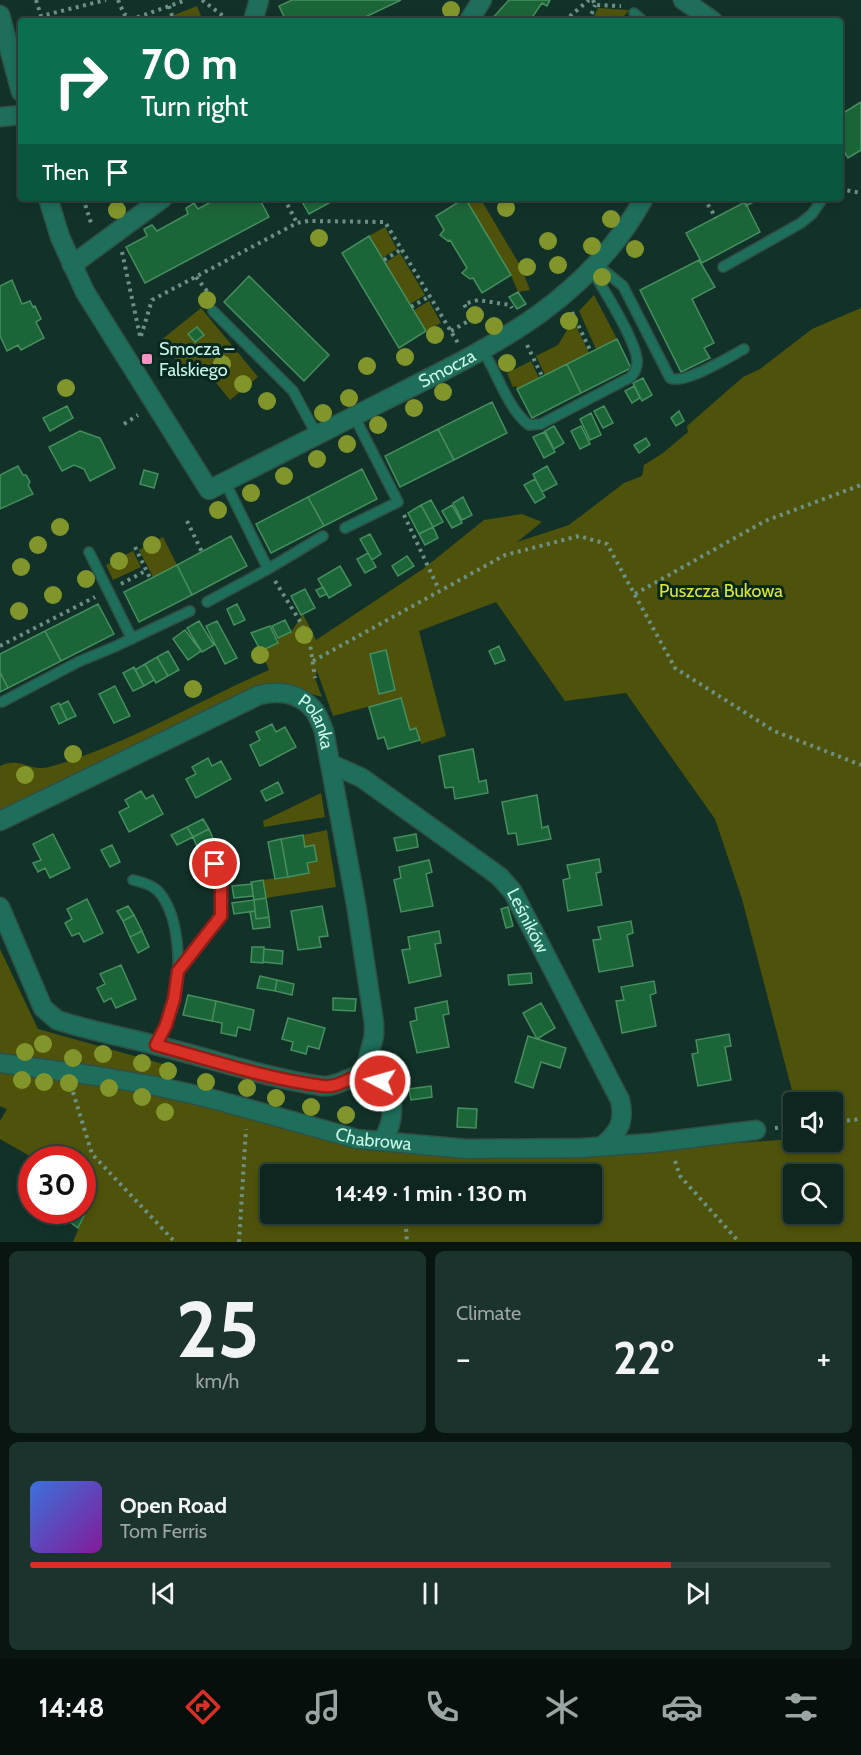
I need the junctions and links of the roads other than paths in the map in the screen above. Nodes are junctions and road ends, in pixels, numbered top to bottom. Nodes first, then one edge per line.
1 (259, 0) edge
2 (482, 0) edge
3 (683, 0) edge
4 (634, 13) road end
5 (0, 15) edge
6 (254, 18) edge
7 (471, 18) edge
8 (640, 18) edge
9 (709, 18) edge
10 (18, 81) edge
11 (18, 115) edge
12 (0, 117) edge
13 (49, 201) edge
14 (159, 201) edge
15 (642, 201) edge
16 (821, 201) edge
17 (72, 265) junction
18 (593, 267) junction
19 (723, 267) dead end
20 (213, 311) road end
21 (744, 349) dead end
22 (476, 355) junction
23 (354, 416) junction
24 (317, 435) junction
25 (217, 486) junction
26 (345, 528) dead end
27 (323, 536) dead end
28 (89, 552) dead end
29 (268, 569) junction
30 (207, 602) dead end
31 (190, 611) dead end
32 (132, 639) junction
33 (3, 702) dead end
34 (332, 764) junction
35 (0, 821) edge
36 (215, 864) dead end
37 (133, 880) dead end
38 (0, 907) edge
39 (178, 971) junction
40 (156, 1045) junction
41 (0, 1063) edge
42 (364, 1074) junction
43 (756, 1130) dead end
44 (382, 1141) junction
45 (602, 1146) junction

1 - 6 street
2 - 7 street
3 - 9 street
4 - 8 lane
5 - 10 street
11 - 12 street
13 - 17 street
14 - 17 street
15 - 18 street, Smocza
16 - 19 lane
17 - 25 street
18 - 21 lane
18 - 22 street, Smocza
18 - 22 lane
20 - 24 lane
22 - 23 street, Smocza
23 - 24 street, Smocza
23 - 26 lane
24 - 25 street, Smocza
25 - 29 lane
27 - 29 lane
28 - 32 lane
29 - 30 lane
31 - 32 lane
32 - 33 lane
34 - 35 street, Polanka
34 - 42 street, Polanka
34 - 45 street, Leśników
36 - 39 lane
37 - 39 lane
38 - 40 street
39 - 40 lane
40 - 42 street
41 - 44 street, Chabrowa
42 - 44 street
43 - 45 street, Chabrowa
44 - 45 street, Chabrowa

